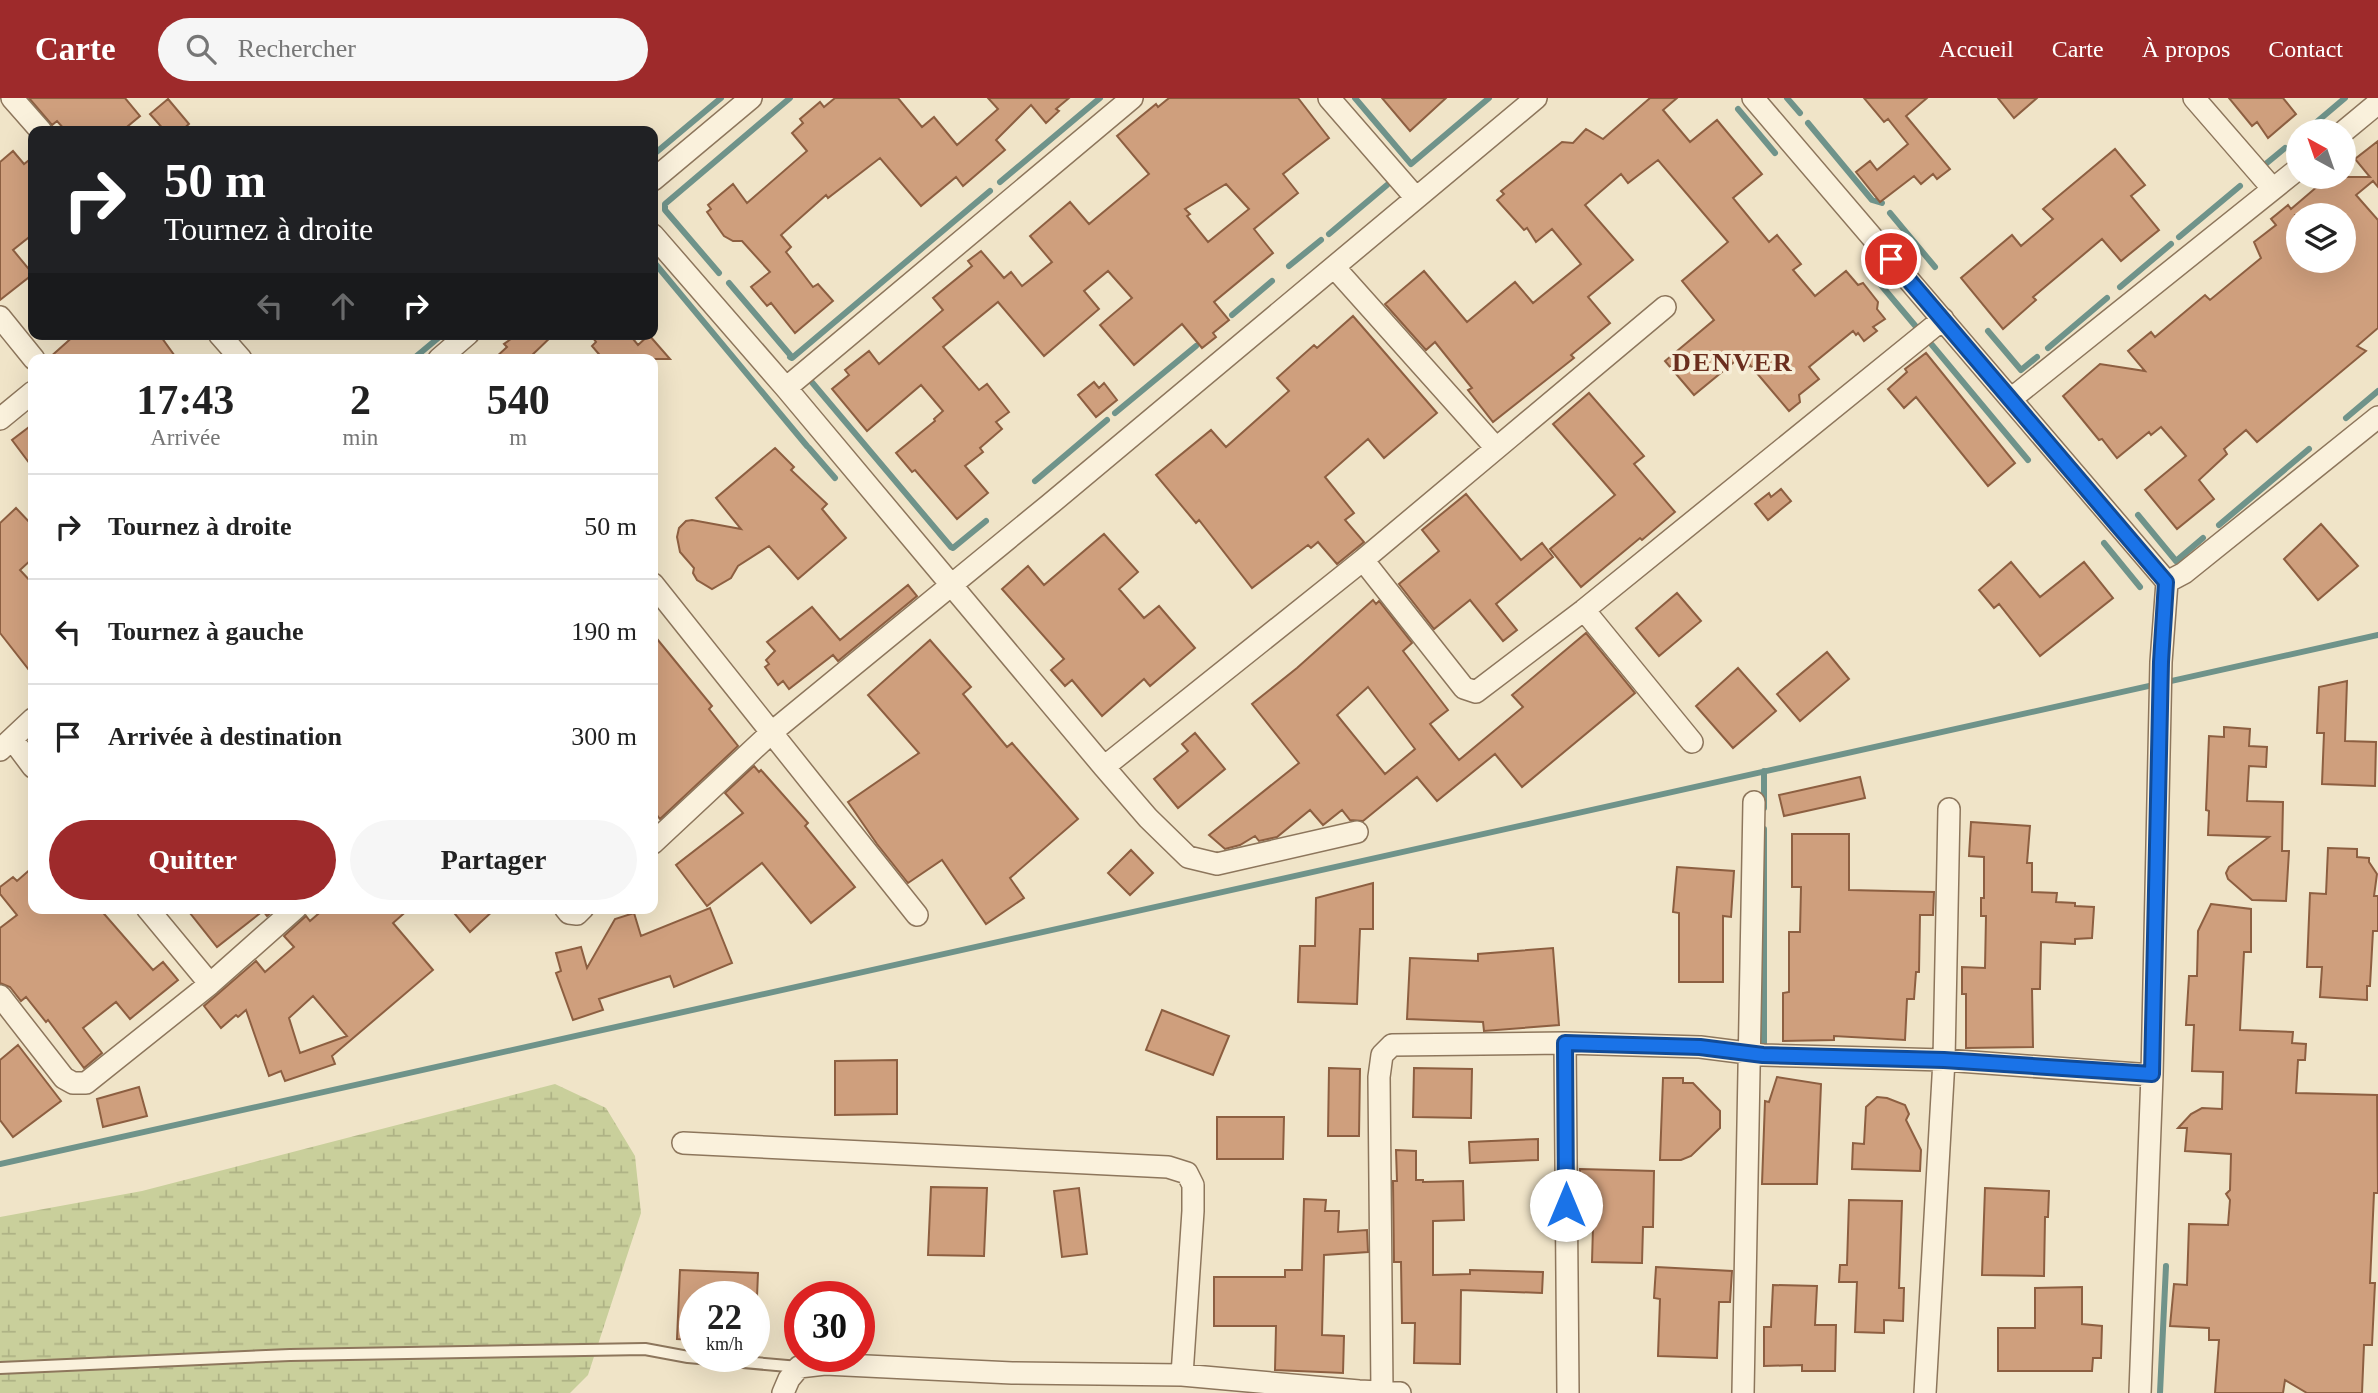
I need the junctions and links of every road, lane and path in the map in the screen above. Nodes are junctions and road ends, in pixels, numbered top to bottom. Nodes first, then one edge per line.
1 (12, 98) edge
2 (751, 98) edge
3 (1132, 98) edge
4 (1329, 98) edge
5 (1536, 98) edge
6 (1753, 98) edge
7 (2194, 98) edge
8 (2378, 103) edge
9 (2356, 121) edge
10 (37, 126) edge
11 (658, 176) edge
12 (2286, 179) edge
13 (2273, 189) junction
14 (1416, 198) junction
15 (658, 241) edge
16 (1334, 267) junction
17 (1665, 307) dead end
18 (0, 317) edge
19 (1943, 320) junction
20 (224, 340) edge
21 (462, 340) edge
22 (30, 354) edge
23 (237, 354) edge
24 (449, 354) edge
25 (786, 388) junction
26 (28, 396) edge
27 (2011, 399) junction
28 (2378, 417) edge
29 (0, 419) edge
30 (1496, 448) junction
31 (1363, 560) junction
32 (2166, 582) junction
33 (951, 584) junction
34 (658, 590) edge
35 (1584, 610) junction
36 (28, 724) edge
37 (772, 732) junction
38 (1692, 741) dead end
39 (6, 744) edge
40 (28, 762) edge
41 (1104, 766) junction
42 (1754, 802) dead end
43 (1949, 809) dead end
44 (1357, 832) dead end
45 (658, 838) edge
46 (153, 914) edge
47 (289, 914) edge
48 (916, 915) dead end
49 (210, 984) junction
50 (0, 996) edge
51 (1565, 1043) junction
52 (1748, 1054) junction
53 (1944, 1060) junction
54 (2152, 1074) junction
55 (683, 1143) dead end
56 (784, 1366) edge
57 (875, 1366) edge
58 (0, 1367) edge
59 (795, 1372) edge
60 (1182, 1375) junction
61 (1359, 1392) edge
62 (1382, 1392) edge
63 (783, 1393) edge
64 (1400, 1393) edge
65 (1567, 1393) edge
66 (1743, 1393) edge
67 (1925, 1393) edge
68 (2140, 1393) edge

1 - 10 street
2 - 11 street
3 - 25 street
4 - 14 street
5 - 14 street
6 - 19 street
7 - 13 street
8 - 9 street
12 - 13 street
13 - 27 street
14 - 16 street
15 - 25 street
16 - 30 street
16 - 33 street
17 - 30 street
18 - 22 street
19 - 27 street
19 - 35 street
20 - 23 street
21 - 24 street
25 - 33 street
26 - 29 street
27 - 32 street
28 - 32 street
30 - 31 street
31 - 35 street
31 - 41 street
32 - 54 street
33 - 37 street
33 - 41 street
34 - 37 street
35 - 38 street
36 - 39 street
37 - 45 street
37 - 48 street
39 - 40 street
41 - 44 street
42 - 52 street
43 - 53 street
46 - 49 street
47 - 49 street
49 - 50 street
51 - 52 street
51 - 62 street
51 - 65 street
52 - 53 street
52 - 66 street
53 - 54 street
53 - 67 street
54 - 68 street
55 - 60 street
56 - 58 lane
57 - 60 street
59 - 63 street
60 - 61 street
61 - 62 street
62 - 64 street

